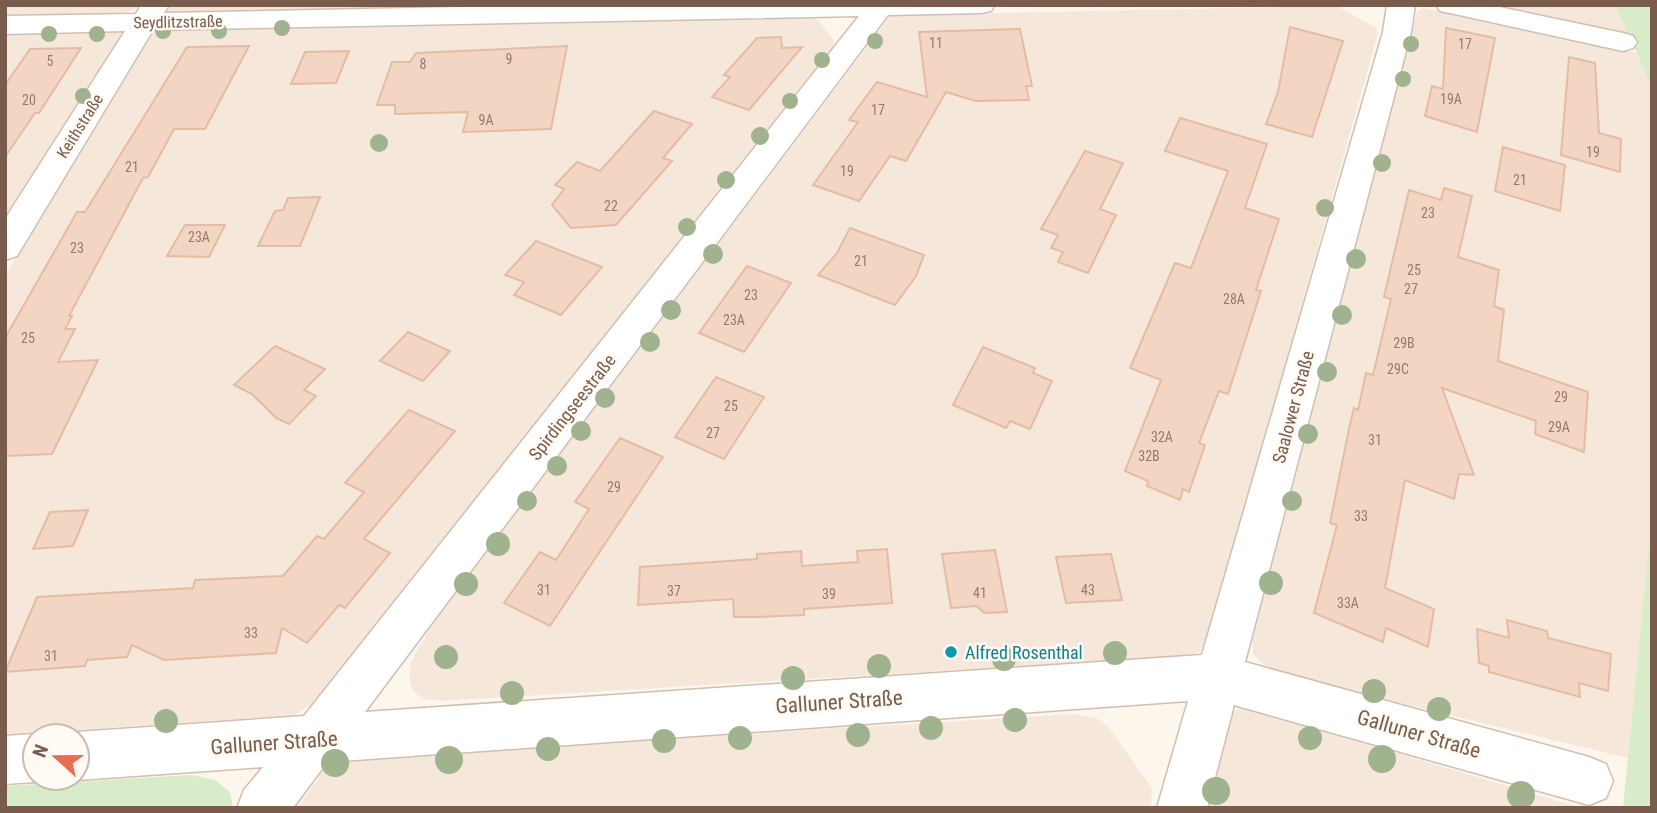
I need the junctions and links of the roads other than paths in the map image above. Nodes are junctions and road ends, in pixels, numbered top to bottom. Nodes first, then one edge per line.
1 (981, 5) edge
2 (1401, 5) edge
3 (1450, 5) edge
4 (881, 6) edge
5 (150, 14) edge
6 (5, 26) edge
7 (1623, 42) dead end
8 (5, 247) edge
9 (1218, 677) junction
10 (315, 740) junction
11 (91, 755) edge
12 (1589, 781) dead end
13 (262, 808) edge
14 (1182, 808) edge

1 - 4 street, Seydlitzstraße
2 - 9 street, Saalower Straße
3 - 7 street
4 - 5 street, Seydlitzstraße
4 - 10 street, Spirdingseestraße
5 - 6 street, Seydlitzstraße
5 - 8 street, Keithstraße
9 - 10 street, Galluner Straße
9 - 12 street, Galluner Straße
9 - 14 street, Saalower Straße
10 - 11 street, Galluner Straße
10 - 13 street, Spirdingseestraße

